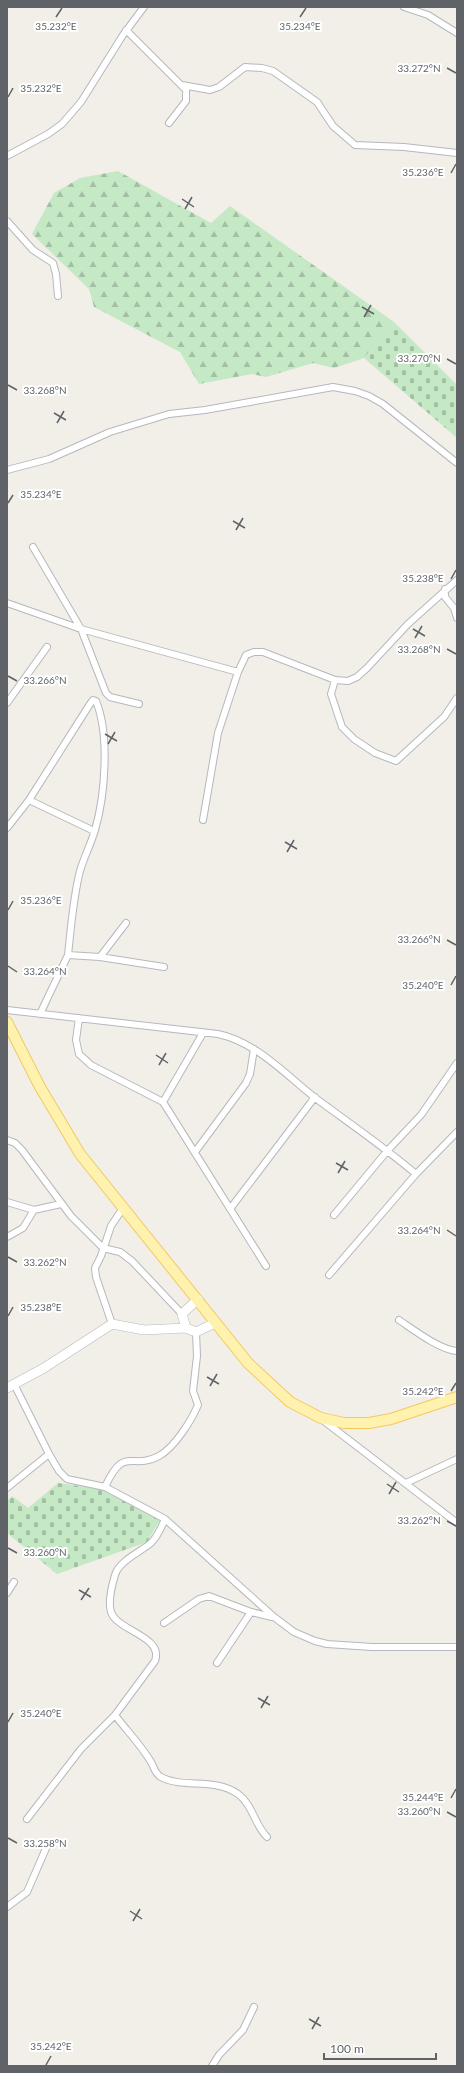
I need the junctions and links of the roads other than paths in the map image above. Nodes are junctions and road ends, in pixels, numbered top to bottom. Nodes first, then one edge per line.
1 (144, 7) edge
2 (404, 7) edge
3 (126, 30) junction
4 (457, 33) edge
5 (182, 85) junction
6 (169, 123) dead end
7 (457, 153) edge
8 (7, 156) edge
9 (7, 221) edge
10 (58, 296) dead end
11 (457, 463) edge
12 (7, 470) edge
13 (33, 547) dead end
14 (457, 580) edge
15 (445, 589) junction
16 (8, 602) edge
17 (457, 618) edge
18 (81, 629) junction
19 (47, 647) dead end
20 (238, 672) junction
21 (336, 680) junction
22 (457, 698) edge
23 (7, 703) edge
24 (139, 704) dead end
25 (29, 800) junction
26 (204, 820) dead end
27 (7, 828) edge
28 (94, 831) junction
29 (126, 923) dead end
30 (68, 955) junction
31 (100, 957) junction
32 (164, 967) dead end
33 (7, 1010) edge
34 (40, 1014) junction
35 (80, 1018) junction
36 (7, 1022) edge
37 (203, 1032) junction
38 (254, 1049) junction
39 (457, 1063) edge
40 (315, 1097) junction
41 (163, 1102) junction
42 (457, 1132) edge
43 (7, 1140) edge
44 (388, 1150) junction
45 (195, 1152) junction
46 (416, 1174) junction
47 (7, 1202) edge
48 (61, 1204) junction
49 (123, 1208) junction
50 (230, 1209) junction
51 (34, 1210) junction
52 (334, 1215) dead end
53 (7, 1237) edge
54 (103, 1248) junction
55 (266, 1266) dead end
56 (329, 1275) dead end
57 (198, 1299) junction
58 (182, 1314) junction
59 (399, 1320) dead end
60 (215, 1323) junction
61 (112, 1324) junction
62 (186, 1328) junction
63 (196, 1332) junction
64 (457, 1351) edge
65 (11, 1387) edge
66 (457, 1397) edge
67 (321, 1418) junction
68 (49, 1454) junction
69 (457, 1459) edge
70 (406, 1483) junction
71 (105, 1487) junction
72 (7, 1488) edge
73 (165, 1519) junction
74 (456, 1520) edge
75 (14, 1582) dead end
76 (7, 1593) edge
77 (251, 1612) junction
78 (274, 1617) junction
79 (164, 1624) dead end
80 (457, 1647) edge
81 (217, 1663) dead end
82 (115, 1715) junction
83 (27, 1819) dead end
84 (267, 1837) dead end
85 (47, 1846) dead end
86 (7, 1907) edge
87 (254, 2008) dead end
88 (212, 2066) edge

1 - 3 street
2 - 4 street
3 - 5 street
3 - 8 street
5 - 6 street
5 - 7 street
9 - 10 street
11 - 12 street
13 - 18 street
14 - 15 street
15 - 17 street
15 - 21 street
16 - 18 street
18 - 20 street
18 - 24 street
19 - 23 street
20 - 21 street
20 - 26 street
21 - 22 street
25 - 27 street
25 - 28 street
25 - 28 street
28 - 30 street
29 - 31 street
30 - 31 street
30 - 34 street
31 - 32 street
33 - 34 street
34 - 35 street
35 - 37 street
35 - 41 street
36 - 49 main road
37 - 38 street
37 - 41 street
38 - 40 street
38 - 45 street
39 - 44 street
40 - 44 street
40 - 50 street
41 - 45 street
42 - 46 street
43 - 48 street
44 - 46 street
44 - 52 street
45 - 50 street
46 - 56 street
47 - 51 street
48 - 51 street
48 - 54 street
49 - 54 street
49 - 57 main road
50 - 55 street
51 - 53 street
54 - 58 street
54 - 61 street
57 - 58 street
57 - 60 main road
58 - 62 street
59 - 64 street
60 - 63 street
60 - 67 main road
61 - 62 street
61 - 65 street
62 - 63 street
63 - 71 street
65 - 68 street
66 - 67 main road
67 - 70 street
68 - 71 street
68 - 72 street
69 - 70 street
70 - 74 street
71 - 73 street
73 - 78 street
73 - 82 street
75 - 76 street
77 - 78 street
77 - 79 street
77 - 81 street
78 - 80 street
82 - 83 street
82 - 84 street
85 - 86 street
87 - 88 street

